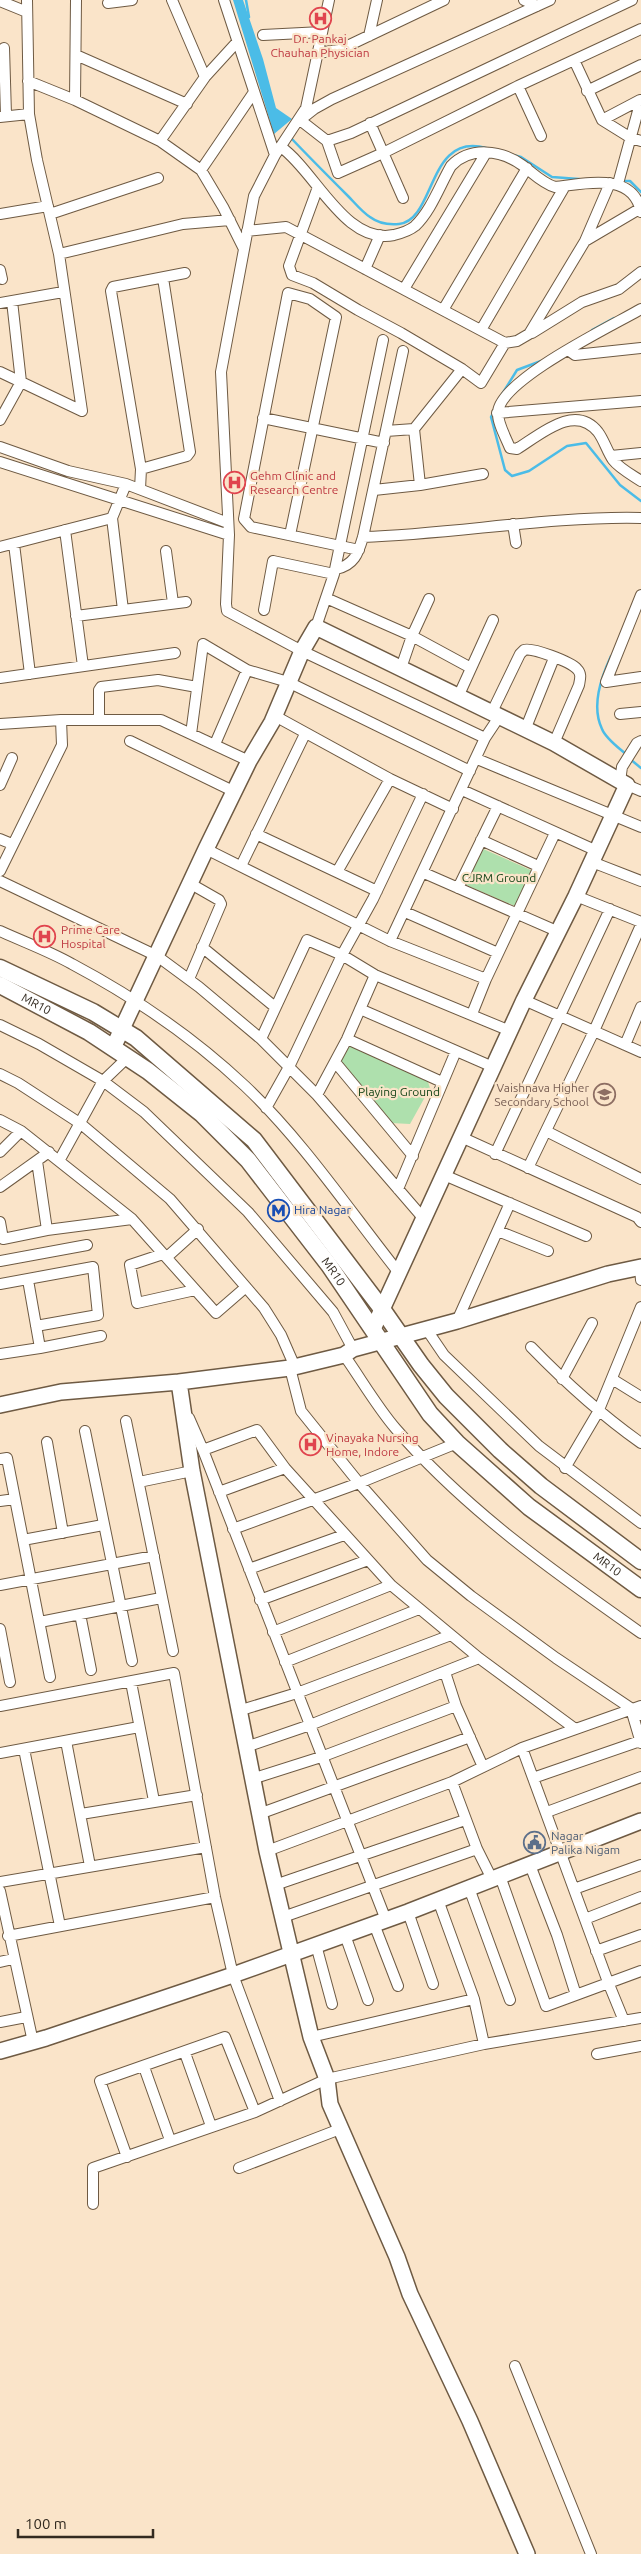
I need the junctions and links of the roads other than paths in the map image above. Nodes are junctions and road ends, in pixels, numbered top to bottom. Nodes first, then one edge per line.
1 (0, 0) edge
2 (27, 0) edge
3 (76, 0) edge
4 (132, 0) edge
5 (172, 0) edge
6 (224, 0) edge
7 (329, 0) edge
8 (377, 0) edge
9 (444, 0) edge
10 (524, 0) edge
11 (550, 0) edge
12 (632, 0) edge
13 (108, 3) dead end
14 (537, 6) junction
15 (27, 12) junction
16 (641, 29) edge
17 (322, 32) junction
18 (263, 35) dead end
19 (369, 36) junction
20 (237, 42) junction
21 (4, 48) dead end
22 (317, 53) junction
23 (76, 55) junction
24 (574, 60) junction
25 (641, 65) edge
26 (204, 77) junction
27 (28, 81) junction
28 (518, 86) junction
29 (588, 91) junction
30 (254, 92) junction
31 (75, 100) junction
32 (641, 100) edge
33 (186, 104) junction
34 (29, 114) junction
35 (3, 116) edge
36 (602, 120) junction
37 (370, 123) junction
38 (297, 124) junction
39 (541, 136) dead end
40 (630, 138) junction
41 (160, 141) junction
42 (327, 141) junction
43 (641, 141) edge
44 (280, 148) junction
45 (383, 153) junction
46 (486, 153) junction
47 (527, 168) junction
48 (201, 170) junction
49 (158, 178) dead end
50 (615, 182) junction
51 (565, 186) junction
52 (318, 187) junction
53 (403, 198) dead end
54 (49, 210) junction
55 (641, 210) edge
56 (0, 214) edge
57 (230, 220) junction
58 (247, 231) junction
59 (300, 234) junction
60 (380, 235) junction
61 (585, 241) junction
62 (244, 249) junction
63 (58, 254) junction
64 (365, 269) junction
65 (641, 272) edge
66 (185, 273) dead end
67 (163, 278) junction
68 (404, 289) junction
69 (63, 292) junction
70 (12, 300) junction
71 (0, 303) edge
72 (641, 309) edge
73 (443, 310) junction
74 (636, 315) edge
75 (481, 330) junction
76 (529, 334) junction
77 (383, 340) dead end
78 (505, 343) junction
79 (641, 348) edge
80 (568, 350) junction
81 (403, 351) dead end
82 (462, 369) junction
83 (0, 372) edge
84 (21, 382) junction
85 (641, 401) edge
86 (497, 413) junction
87 (263, 418) junction
88 (0, 420) edge
89 (312, 428) junction
90 (414, 429) junction
91 (386, 431) junction
92 (362, 439) junction
93 (384, 443) junction
94 (1, 450) edge
95 (641, 453) edge
96 (611, 456) junction
97 (0, 462) edge
98 (140, 469) junction
99 (483, 474) dead end
100 (641, 481) edge
101 (126, 484) junction
102 (420, 485) junction
103 (140, 490) junction
104 (374, 490) junction
105 (120, 499) junction
106 (112, 518) junction
107 (641, 518) edge
108 (228, 523) junction
109 (513, 524) junction
110 (65, 530) junction
111 (229, 534) junction
112 (290, 536) junction
113 (363, 537) junction
114 (516, 543) dead end
115 (14, 544) junction
116 (340, 546) junction
117 (0, 547) edge
118 (359, 550) junction
119 (166, 551) dead end
120 (335, 571) junction
121 (641, 595) edge
122 (326, 598) junction
123 (429, 599) dead end
124 (186, 602) dead end
125 (173, 603) junction
126 (638, 606) edge
127 (123, 610) junction
128 (264, 610) dead end
129 (76, 616) junction
130 (493, 620) dead end
131 (316, 627) junction
132 (412, 636) junction
133 (302, 651) junction
134 (175, 653) dead end
135 (554, 658) junction
136 (82, 666) junction
137 (402, 668) junction
138 (471, 668) junction
139 (247, 670) junction
140 (30, 674) junction
141 (641, 677) edge
142 (0, 678) edge
143 (288, 682) junction
144 (197, 687) junction
145 (458, 696) junction
146 (641, 712) edge
147 (620, 714) dead end
148 (275, 716) junction
149 (495, 716) junction
150 (61, 720) junction
151 (99, 720) junction
152 (0, 724) edge
153 (526, 730) junction
154 (191, 734) junction
155 (305, 734) junction
156 (485, 738) junction
157 (130, 741) dead end
158 (639, 742) edge
159 (554, 743) junction
160 (215, 744) junction
161 (12, 758) dead end
162 (477, 759) junction
163 (249, 761) junction
164 (470, 771) junction
165 (390, 778) junction
166 (628, 781) edge
167 (0, 785) edge
168 (462, 790) junction
169 (235, 792) junction
170 (423, 794) junction
171 (498, 806) junction
172 (454, 809) junction
173 (613, 816) junction
174 (641, 827) edge
175 (554, 833) junction
176 (256, 834) junction
177 (0, 839) edge
178 (481, 840) junction
179 (12, 844) junction
180 (206, 850) junction
181 (594, 857) junction
182 (241, 866) junction
183 (538, 866) junction
184 (0, 871) edge
185 (337, 872) junction
186 (424, 873) junction
187 (0, 881) edge
188 (641, 881) edge
189 (191, 884) junction
190 (458, 888) junction
191 (377, 891) junction
192 (576, 896) junction
193 (610, 910) junction
194 (405, 912) junction
195 (516, 914) junction
196 (641, 923) edge
197 (358, 926) junction
198 (0, 931) edge
199 (559, 932) junction
200 (390, 941) junction
201 (202, 947) junction
202 (498, 953) junction
203 (342, 955) junction
204 (157, 956) junction
205 (0, 968) edge
206 (375, 975) junction
207 (486, 979) junction
208 (189, 980) junction
209 (0, 986) edge
210 (524, 1000) junction
211 (135, 1001) junction
212 (275, 1008) junction
213 (641, 1008) edge
214 (360, 1009) junction
215 (472, 1014) junction
216 (558, 1016) junction
217 (0, 1025) edge
218 (122, 1029) junction
219 (510, 1031) junction
220 (594, 1031) junction
221 (261, 1038) junction
222 (347, 1039) junction
223 (626, 1045) junction
224 (113, 1048) junction
225 (456, 1051) junction
226 (641, 1052) edge
227 (127, 1058) junction
228 (335, 1062) junction
229 (289, 1067) junction
230 (493, 1067) junction
231 (0, 1074) edge
232 (103, 1081) junction
233 (442, 1082) junction
234 (317, 1095) junction
235 (266, 1108) junction
236 (0, 1120) edge
237 (81, 1124) junction
238 (21, 1131) junction
239 (546, 1131) junction
240 (461, 1137) junction
241 (0, 1152) edge
242 (49, 1152) junction
243 (495, 1154) junction
244 (414, 1156) junction
245 (37, 1161) junction
246 (59, 1161) junction
247 (528, 1168) junction
248 (444, 1175) junction
249 (641, 1179) edge
250 (0, 1187) edge
251 (398, 1189) junction
252 (510, 1203) junction
253 (132, 1219) junction
254 (424, 1219) junction
255 (0, 1222) edge
256 (641, 1222) edge
257 (198, 1229) junction
258 (47, 1230) junction
259 (498, 1231) junction
260 (586, 1236) dead end
261 (86, 1245) dead end
262 (548, 1251) dead end
263 (165, 1256) junction
264 (0, 1261) edge
265 (399, 1272) junction
266 (641, 1272) edge
267 (28, 1280) junction
268 (0, 1284) edge
269 (246, 1287) junction
270 (195, 1290) junction
271 (641, 1307) edge
272 (382, 1310) junction
273 (457, 1321) junction
274 (592, 1323) dead end
275 (36, 1326) junction
276 (427, 1330) junction
277 (101, 1336) dead end
278 (377, 1336) junction
279 (401, 1336) junction
280 (531, 1347) dead end
281 (40, 1348) junction
282 (349, 1352) junction
283 (0, 1354) edge
284 (293, 1367) junction
285 (612, 1378) junction
286 (562, 1379) junction
287 (179, 1382) junction
288 (641, 1397) edge
289 (181, 1401) junction
290 (0, 1404) edge
291 (598, 1412) junction
292 (126, 1421) dead end
293 (84, 1431) dead end
294 (47, 1442) dead end
295 (457, 1443) junction
296 (641, 1443) edge
297 (203, 1450) junction
298 (423, 1458) junction
299 (0, 1459) edge
300 (285, 1468) junction
301 (565, 1468) junction
302 (192, 1471) junction
303 (139, 1482) junction
304 (358, 1483) junction
305 (219, 1492) junction
306 (15, 1499) junction
307 (314, 1499) junction
308 (0, 1501) edge
309 (641, 1524) edge
310 (103, 1525) junction
311 (233, 1529) junction
312 (64, 1532) junction
313 (344, 1535) junction
314 (23, 1540) junction
315 (154, 1556) junction
316 (368, 1560) junction
317 (641, 1561) edge
318 (111, 1564) junction
319 (248, 1569) junction
320 (31, 1579) junction
321 (391, 1585) junction
322 (0, 1586) edge
323 (641, 1589) edge
324 (161, 1598) junction
325 (260, 1600) junction
326 (119, 1606) junction
327 (419, 1609) junction
328 (80, 1614) junction
329 (40, 1622) junction
330 (0, 1629) edge
331 (273, 1632) junction
332 (641, 1633) edge
333 (451, 1635) junction
334 (172, 1651) dead end
335 (479, 1658) junction
336 (132, 1661) dead end
337 (285, 1662) junction
338 (91, 1670) dead end
339 (445, 1672) junction
340 (50, 1677) dead end
341 (10, 1682) dead end
342 (131, 1682) junction
343 (297, 1692) junction
344 (0, 1706) edge
345 (456, 1706) junction
346 (636, 1707) edge
347 (238, 1711) junction
348 (641, 1715) edge
349 (310, 1725) junction
350 (139, 1727) junction
351 (574, 1728) junction
352 (470, 1736) junction
353 (66, 1741) junction
354 (641, 1742) edge
355 (246, 1747) junction
356 (522, 1748) junction
357 (24, 1749) junction
358 (0, 1753) edge
359 (321, 1757) junction
360 (483, 1767) junction
361 (641, 1777) edge
362 (533, 1778) junction
363 (252, 1779) junction
364 (452, 1782) junction
365 (334, 1788) junction
366 (197, 1795) junction
367 (154, 1801) junction
368 (547, 1812) junction
369 (81, 1814) junction
370 (259, 1814) junction
371 (347, 1820) junction
372 (465, 1820) junction
373 (641, 1821) edge
374 (206, 1847) junction
375 (477, 1849) junction
376 (267, 1851) junction
377 (560, 1853) junction
378 (360, 1858) junction
379 (530, 1865) junction
380 (641, 1865) edge
381 (90, 1866) junction
382 (49, 1873) junction
383 (496, 1878) junction
384 (0, 1882) edge
385 (275, 1885) junction
386 (373, 1887) junction
387 (469, 1888) junction
388 (574, 1889) junction
389 (0, 1891) edge
390 (215, 1897) junction
391 (641, 1897) edge
392 (438, 1900) junction
393 (408, 1912) junction
394 (283, 1917) junction
395 (585, 1919) junction
396 (380, 1922) junction
397 (60, 1926) junction
398 (345, 1935) junction
399 (641, 1935) edge
400 (8, 1936) junction
401 (316, 1944) junction
402 (596, 1951) junction
403 (293, 1952) junction
404 (13, 1959) junction
405 (0, 1962) edge
406 (641, 1971) edge
407 (233, 1975) junction
408 (608, 1982) junction
409 (433, 1984) dead end
410 (398, 1986) dead end
411 (576, 1995) junction
412 (474, 1999) junction
413 (368, 2000) dead end
414 (510, 2000) dead end
415 (332, 2004) dead end
416 (26, 2017) junction
417 (641, 2018) edge
418 (624, 2021) junction
419 (0, 2022) edge
420 (311, 2037) junction
421 (33, 2042) junction
422 (484, 2044) junction
423 (641, 2046) edge
424 (0, 2050) edge
425 (184, 2053) junction
426 (597, 2054) dead end
427 (144, 2067) junction
428 (327, 2079) junction
429 (280, 2101) junction
430 (255, 2112) junction
431 (211, 2126) junction
432 (340, 2129) junction
433 (170, 2140) junction
434 (127, 2157) junction
435 (239, 2168) dead end
436 (93, 2204) dead end
437 (515, 2366) dead end
438 (527, 2554) edge
439 (592, 2554) edge

1 - 15 street
2 - 15 street
3 - 23 street
4 - 13 street
5 - 26 street
6 - 20 street
7 - 17 street
8 - 19 street
9 - 19 street
10 - 14 street
11 - 14 street
12 - 37 street
14 - 38 street
15 - 27 street
16 - 24 street
17 - 18 street
17 - 22 street
19 - 22 street
20 - 26 street
20 - 30 street
21 - 35 street
22 - 38 street
23 - 31 street
23 - 33 street
24 - 28 street
24 - 29 street
25 - 29 street
26 - 33 street
27 - 31 street
27 - 34 street
28 - 39 street
28 - 45 street
29 - 36 street
30 - 44 street
30 - 48 street
31 - 41 street
32 - 36 street
32 - 40 street
33 - 41 street
34 - 35 street
34 - 54 street
36 - 40 street
37 - 42 street
37 - 45 street
38 - 42 street
38 - 44 street
40 - 43 street
40 - 50 street
41 - 48 street
42 - 45 street
44 - 52 street
44 - 58 street
45 - 53 street
46 - 47 street
46 - 60 street
46 - 68 street
47 - 51 street
47 - 73 street
48 - 57 street
49 - 54 street
50 - 51 street
50 - 55 street
50 - 61 street
51 - 75 street
52 - 59 street
52 - 60 street
54 - 56 street
54 - 63 street
55 - 61 street
57 - 62 street
57 - 63 street
58 - 59 street
58 - 62 street
59 - 64 street
59 - 82 street
60 - 64 street
61 - 76 street
62 - 108 street
63 - 69 street
64 - 68 street
65 - 76 street
66 - 67 street
67 - 98 street
67 - 98 street
68 - 73 street
69 - 70 street
69 - 84 street
70 - 71 street
70 - 84 street
72 - 74 street
73 - 75 street
74 - 80 street
75 - 78 street
76 - 78 street
77 - 92 street
78 - 82 street
79 - 80 street
80 - 86 street
81 - 91 street
82 - 90 street
83 - 84 street
84 - 88 street
85 - 86 street
86 - 96 street
87 - 89 street
87 - 89 street
87 - 112 street
89 - 92 street
89 - 112 street
90 - 91 street
90 - 102 street
91 - 93 street
92 - 93 street
92 - 116 street
93 - 104 street
94 - 101 street
95 - 96 street
96 - 100 street
97 - 105 street
98 - 103 street
99 - 102 street
101 - 103 street
101 - 105 street
102 - 104 street
103 - 108 street
104 - 113 street
105 - 106 street
105 - 111 street
106 - 110 street
106 - 127 street
107 - 109 street
108 - 111 street
109 - 113 street
109 - 114 street
110 - 115 street
110 - 129 street
111 - 133 street
112 - 116 street
113 - 118 street
115 - 117 street
115 - 140 street
116 - 118 street
116 - 120 street
118 - 120 street
119 - 125 street
120 - 122 street
120 - 128 street
121 - 126 street
122 - 131 street
122 - 132 street
123 - 132 street
124 - 125 street
125 - 127 street
126 - 141 street
127 - 129 street
129 - 136 street
130 - 138 street
131 - 133 street
131 - 137 street
132 - 137 street
132 - 138 street
133 - 143 street
133 - 156 street
134 - 136 street
135 - 149 street
135 - 153 street
135 - 159 street
136 - 140 street
137 - 145 street
138 - 145 street
139 - 143 street
139 - 144 street
139 - 160 street
140 - 142 street
143 - 148 street
143 - 164 street
144 - 151 street
144 - 154 street
145 - 149 street
146 - 147 street
148 - 155 street
148 - 163 street
149 - 153 street
149 - 156 street
150 - 151 street
150 - 152 street
150 - 179 street
151 - 154 street
153 - 159 street
154 - 160 street
155 - 165 street
155 - 176 street
156 - 162 street
157 - 169 street
158 - 166 street
159 - 166 street
160 - 163 street
161 - 167 street
162 - 164 street
162 - 173 street
163 - 169 street
164 - 168 street
165 - 170 street
165 - 185 street
166 - 173 street
168 - 171 street
168 - 172 street
169 - 180 street
170 - 172 street
170 - 191 street
171 - 175 street
171 - 178 street
172 - 186 street
173 - 174 street
173 - 181 street
175 - 181 street
175 - 183 street
176 - 182 street
176 - 185 street
177 - 179 street
178 - 183 street
178 - 190 street
179 - 184 street
180 - 182 street
180 - 189 street
181 - 188 street
181 - 192 street
182 - 197 street
183 - 195 street
185 - 191 street
186 - 190 street
186 - 194 street
187 - 204 street
189 - 201 street
189 - 204 street
190 - 195 street
191 - 197 street
192 - 193 street
192 - 199 street
193 - 196 street
193 - 216 street
194 - 200 street
194 - 202 street
195 - 199 street
195 - 202 street
196 - 220 street
197 - 200 street
197 - 203 street
198 - 211 street
199 - 210 street
200 - 207 street
201 - 208 street
201 - 212 street
202 - 207 street
203 - 206 street
203 - 212 street
203 - 229 street
204 - 208 street
204 - 211 street
205 - 218 main road, MR10
206 - 214 street
206 - 215 street
207 - 215 street
208 - 221 street
209 - 224 main road, MR10
210 - 216 street
210 - 219 street
211 - 218 street
211 - 235 street
212 - 221 street
213 - 223 street
214 - 222 street
214 - 225 street
215 - 219 street
216 - 220 street
216 - 243 street
217 - 232 street
218 - 224 street
218 - 272 main road, MR10
219 - 230 street
220 - 223 street
220 - 239 street
221 - 229 street
222 - 228 street
222 - 233 street
223 - 226 street
224 - 227 main road, MR10
225 - 230 street
225 - 233 street
227 - 232 street
227 - 278 main road, MR10
228 - 234 street
228 - 244 street
229 - 234 street
229 - 235 street
230 - 240 street
231 - 237 street
232 - 237 street
232 - 282 street
233 - 244 street
234 - 251 street
235 - 265 street
236 - 238 street
237 - 246 street
237 - 257 street
238 - 241 street
238 - 242 street
239 - 247 street
239 - 249 street
240 - 243 street
240 - 248 street
242 - 245 street
242 - 246 street
243 - 247 street
244 - 251 street
245 - 250 street
245 - 258 street
246 - 253 street
247 - 256 street
248 - 252 street
248 - 254 street
251 - 254 street
252 - 259 street
252 - 260 street
253 - 258 street
253 - 263 street
254 - 265 street
255 - 258 street
257 - 263 street
257 - 269 street
259 - 262 street
259 - 273 street
261 - 264 street
263 - 270 street
263 - 270 street
265 - 272 street
266 - 273 street
267 - 268 street
267 - 275 street
267 - 275 street
269 - 270 street
269 - 284 street
271 - 285 street
272 - 278 street
272 - 279 main road, MR10
273 - 276 street
274 - 286 street
275 - 281 street
276 - 279 street
276 - 301 street
277 - 281 street
278 - 279 street
278 - 282 street
278 - 295 main road, MR10
279 - 317 main road, MR10
280 - 286 street
281 - 283 street
282 - 284 street
282 - 298 street
284 - 287 street
284 - 304 street
285 - 288 street
285 - 291 street
286 - 291 street
287 - 289 street
287 - 290 street
289 - 297 street
289 - 302 street
291 - 296 street
291 - 301 street
292 - 303 street
293 - 310 street
294 - 312 street
295 - 298 street
295 - 323 main road, MR10
297 - 300 street
297 - 305 street
298 - 304 street
298 - 332 street
299 - 306 street
300 - 305 street
300 - 307 street
301 - 309 street
302 - 303 street
302 - 347 street
303 - 315 street
304 - 307 street
304 - 346 street
305 - 311 street
306 - 308 street
306 - 314 street
307 - 311 street
307 - 313 street
310 - 312 street
310 - 318 street
311 - 319 street
312 - 314 street
313 - 316 street
313 - 319 street
314 - 320 street
315 - 318 street
315 - 324 street
316 - 321 street
316 - 325 street
318 - 320 street
318 - 326 street
319 - 325 street
320 - 322 street
320 - 329 street
321 - 327 street
321 - 331 street
324 - 326 street
324 - 334 street
325 - 331 street
326 - 328 street
326 - 336 street
327 - 333 street
327 - 337 street
328 - 329 street
328 - 338 street
329 - 340 street
330 - 341 street
331 - 337 street
333 - 335 street
333 - 343 street
335 - 339 street
335 - 351 street
337 - 343 street
339 - 345 street
339 - 349 street
342 - 344 street
342 - 350 street
342 - 366 street
343 - 347 street
343 - 349 street
345 - 352 street
345 - 359 street
346 - 348 street
346 - 351 street
346 - 354 street
347 - 355 street
349 - 355 street
349 - 359 street
350 - 353 street
350 - 367 street
351 - 356 street
352 - 360 street
352 - 365 street
353 - 357 street
353 - 369 street
354 - 362 street
355 - 363 street
356 - 360 street
356 - 362 street
357 - 358 street
357 - 382 street
359 - 363 street
359 - 365 street
360 - 364 street
361 - 368 street
362 - 368 street
363 - 370 street
364 - 371 street
364 - 372 street
365 - 370 street
365 - 371 street
366 - 367 street
366 - 374 street
367 - 369 street
368 - 377 street
369 - 381 street
370 - 376 street
371 - 376 street
371 - 378 street
372 - 375 street
372 - 378 street
373 - 377 street
374 - 381 street
374 - 390 street
375 - 383 street
375 - 386 street
376 - 385 street
377 - 379 street
377 - 388 street
378 - 385 street
378 - 386 street
379 - 383 street
379 - 411 street
380 - 388 street
381 - 382 street
382 - 384 street
382 - 397 street
383 - 387 street
383 - 411 street
385 - 394 street
386 - 394 street
386 - 396 street
387 - 392 street
387 - 414 street
388 - 395 street
389 - 400 street
390 - 397 street
390 - 407 street
391 - 395 street
392 - 393 street
392 - 412 street
393 - 396 street
393 - 409 street
394 - 403 street
395 - 402 street
396 - 398 street
396 - 410 street
397 - 400 street
398 - 401 street
398 - 413 street
399 - 402 street
400 - 404 street
401 - 403 street
401 - 415 street
402 - 408 street
403 - 407 street
403 - 420 street
404 - 405 street
404 - 416 street
406 - 408 street
407 - 421 street
407 - 429 street
408 - 411 street
408 - 418 street
412 - 420 street
412 - 422 street
416 - 419 street
416 - 421 street
417 - 418 street
418 - 422 street
420 - 428 street
421 - 424 street
422 - 428 street
423 - 426 street
425 - 427 street
425 - 430 street
425 - 431 street
427 - 433 street
427 - 434 street
428 - 429 street
428 - 432 street
429 - 430 street
430 - 431 street
431 - 433 street
432 - 435 street
432 - 438 street
433 - 434 street
434 - 436 street
437 - 439 street

